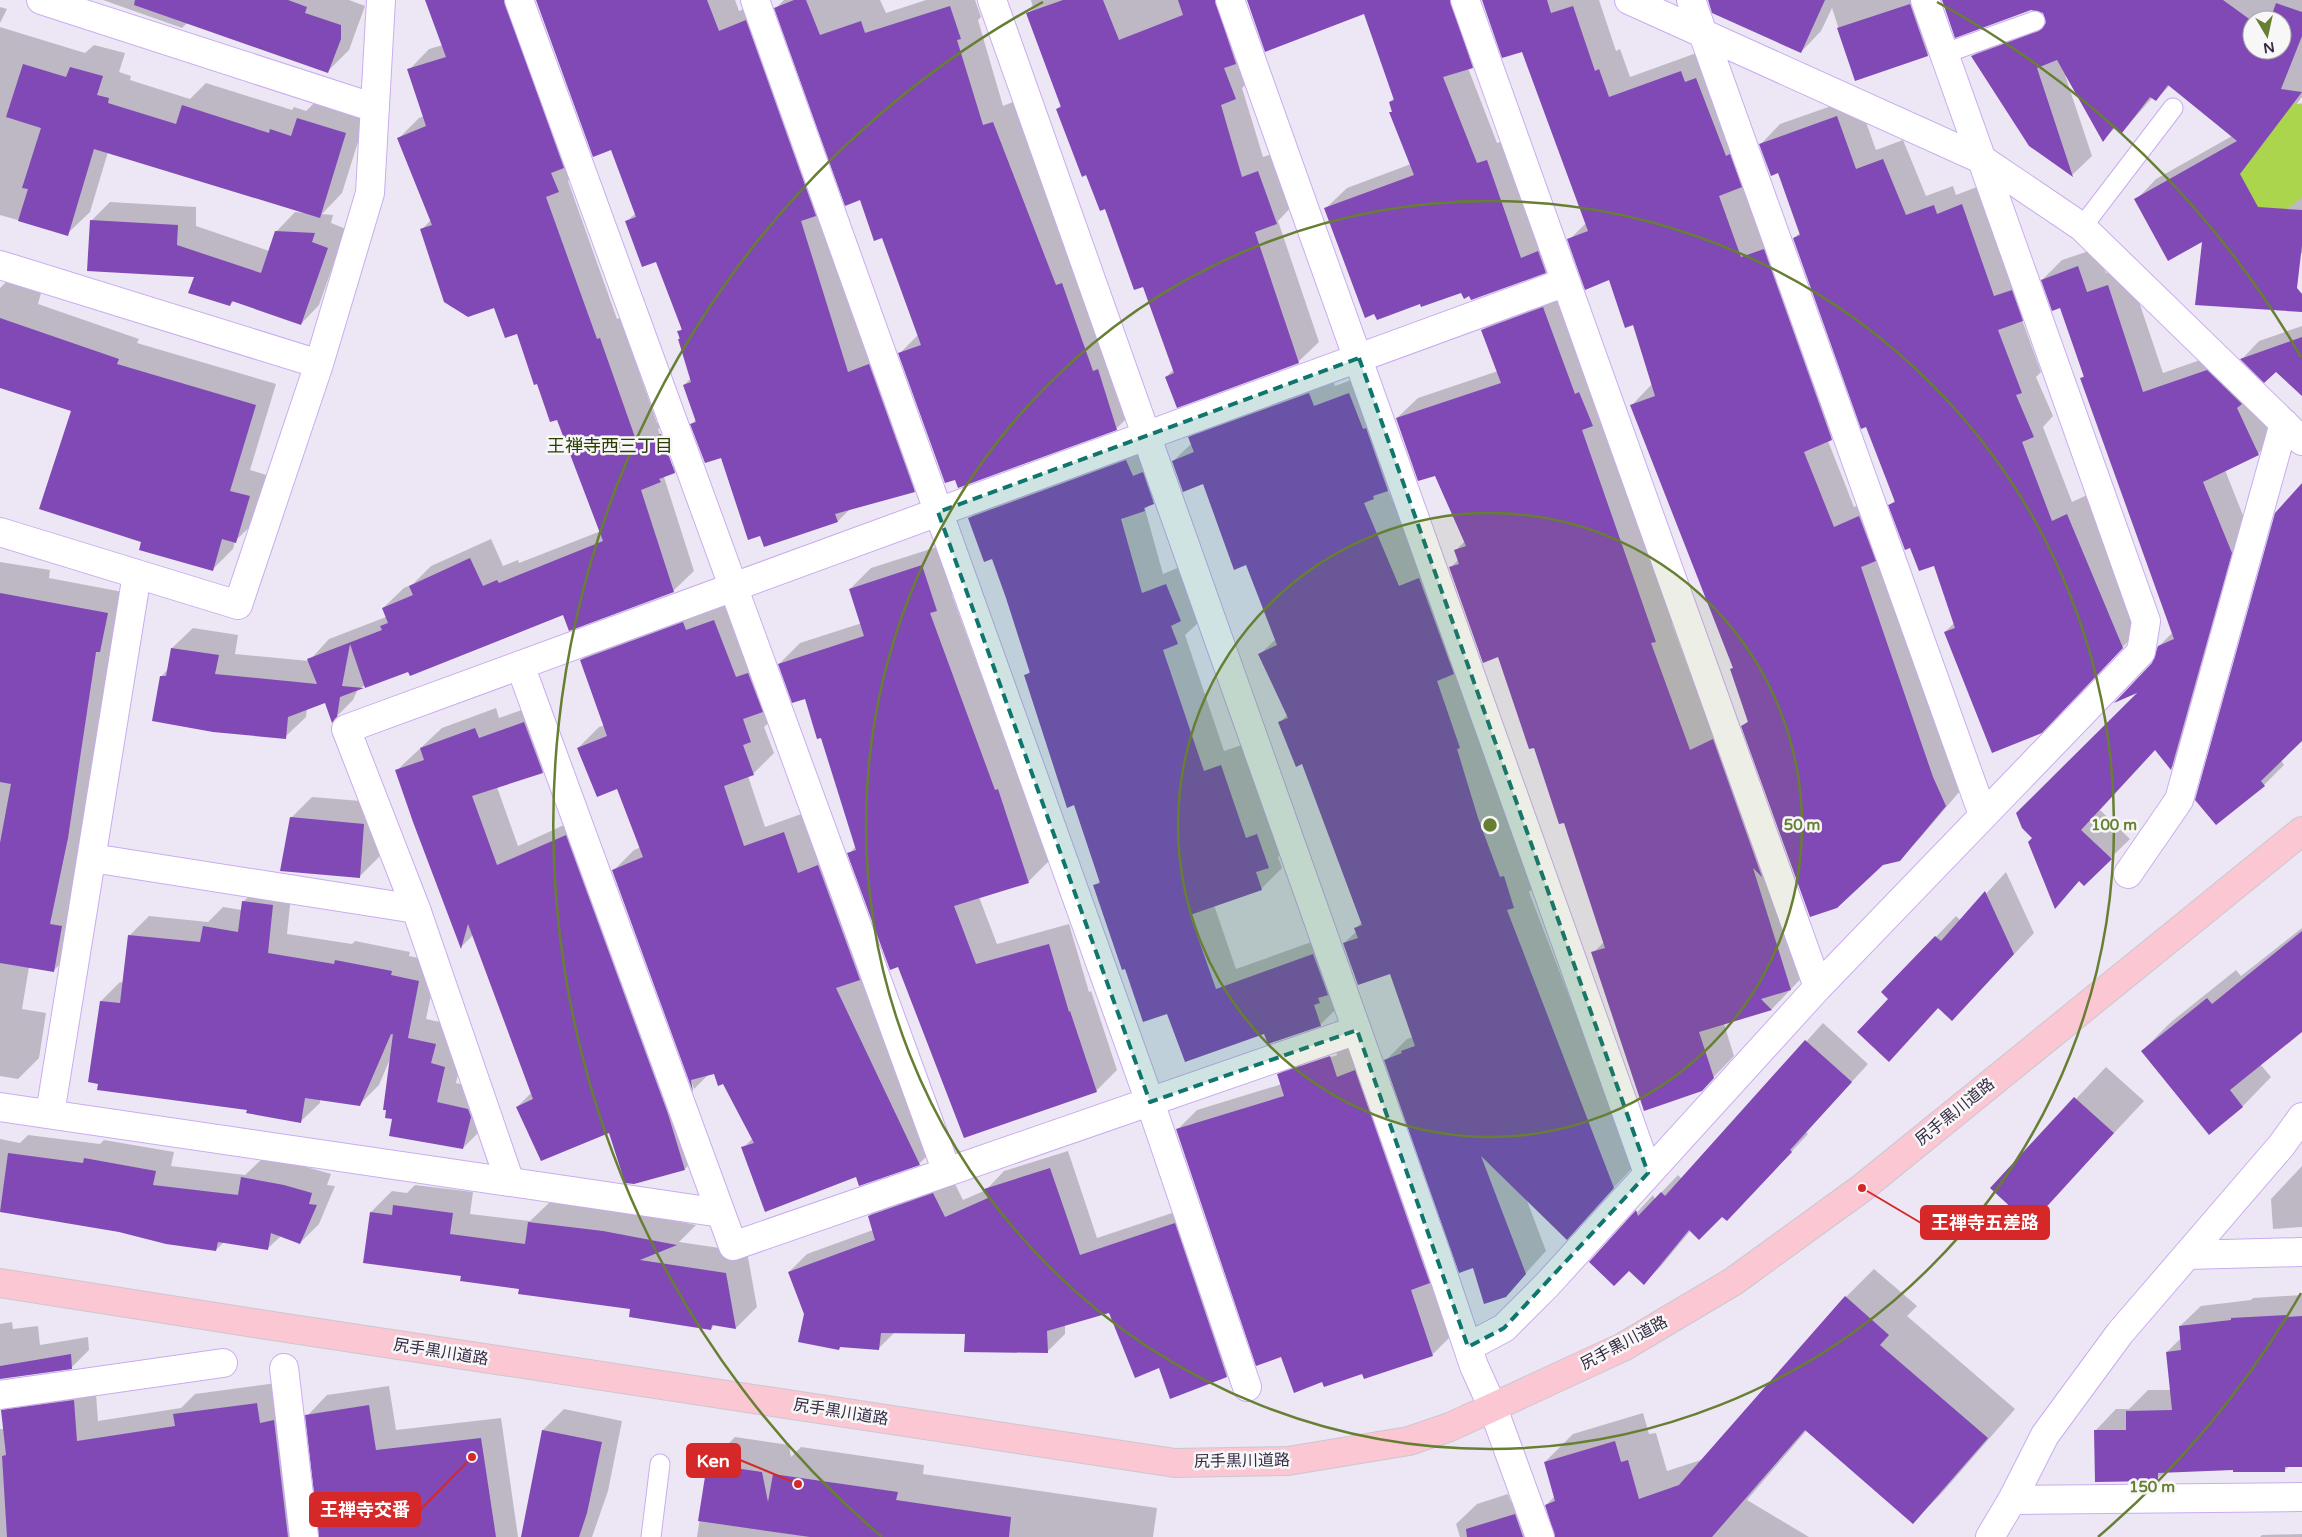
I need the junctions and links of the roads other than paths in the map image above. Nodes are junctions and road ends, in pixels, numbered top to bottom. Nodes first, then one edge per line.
1 (41, 0) edge
2 (381, 0) edge
3 (519, 0) edge
4 (755, 0) edge
5 (992, 0) edge
6 (1230, 0) edge
7 (1466, 0) edge
8 (1629, 0) edge
9 (1691, 0) edge
10 (1925, 0) edge
11 (2035, 21) dead end
12 (1703, 35) junction
13 (1943, 54) junction
14 (375, 108) junction
15 (2173, 108) dead end
16 (1982, 160) junction
17 (2082, 226) junction
18 (0, 265) edge
19 (1566, 282) junction
20 (1358, 358) junction
21 (319, 364) junction
22 (2293, 432) edge
23 (1148, 436) junction
24 (938, 512) junction
25 (0, 532) edge
26 (137, 574) junction
27 (733, 587) junction
28 (520, 665) junction
29 (1983, 815) junction
30 (2302, 831) edge
31 (92, 858) junction
32 (2128, 874) dead end
33 (416, 909) junction
34 (1818, 987) junction
35 (1357, 1030) junction
36 (1150, 1102) junction
37 (0, 1107) edge
38 (50, 1114) junction
39 (2302, 1117) edge
40 (947, 1172) junction
41 (1648, 1173) junction
42 (510, 1182) junction
43 (721, 1213) junction
44 (2302, 1252) edge
45 (2187, 1255) junction
46 (0, 1283) edge
47 (1468, 1347) junction
48 (223, 1363) dead end
49 (284, 1368) dead end
50 (1247, 1387) dead end
51 (0, 1395) edge
52 (1493, 1408) junction
53 (660, 1464) dead end
54 (2302, 1497) edge
55 (2012, 1500) junction
56 (304, 1537) edge
57 (651, 1537) edge
58 (1540, 1537) edge
59 (1990, 1537) edge

1 - 14 street
2 - 14 street
3 - 27 street
4 - 24 street
5 - 23 street
6 - 20 street
7 - 19 street
8 - 12 street
9 - 12 street
10 - 13 street
11 - 13 lane
12 - 16 street
12 - 29 street
13 - 16 street
14 - 21 street
15 - 17 lane
16 - 17 street
16 - 29 street
17 - 22 street
18 - 21 street
19 - 20 street
19 - 34 street
20 - 23 street
20 - 41 street
21 - 26 street
22 - 32 street
23 - 24 street
23 - 35 street
24 - 27 street
24 - 36 street
25 - 26 street
26 - 31 street
27 - 28 street
27 - 40 street
28 - 33 street
28 - 43 street
29 - 34 street
30 - 52 main road, 尻手黒川道路
31 - 33 street
31 - 38 street
33 - 42 street
34 - 41 street
35 - 36 street
35 - 47 street
36 - 40 street
36 - 50 street
37 - 38 street
38 - 42 street
39 - 45 street
40 - 43 street
41 - 47 street
42 - 43 street
44 - 45 street
45 - 55 street
46 - 52 main road, 尻手黒川道路
47 - 52 street
48 - 51 street
49 - 56 street
52 - 58 street
53 - 57 lane
54 - 55 street
55 - 59 street

